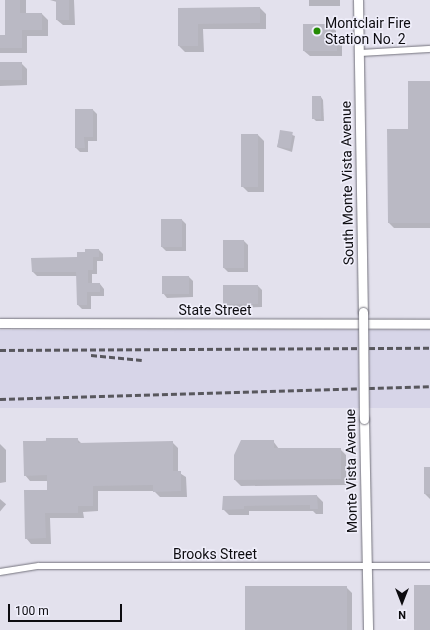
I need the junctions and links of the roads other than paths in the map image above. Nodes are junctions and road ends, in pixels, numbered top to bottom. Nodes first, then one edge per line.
1 (358, 0) edge
2 (430, 49) edge
3 (359, 53) junction
4 (363, 312) joint
5 (0, 323) edge
6 (430, 324) edge
7 (367, 566) junction
8 (430, 566) edge
9 (0, 572) edge
10 (368, 630) edge

1 - 3 main road
2 - 3 street
3 - 4 main road, South Monte Vista Avenue
4 - 7 main road, Monte Vista Avenue, bridge
5 - 6 main road, State Street
7 - 8 street, Brooks Street
7 - 9 street, Brooks Street
7 - 10 main road, Monte Vista Avenue

